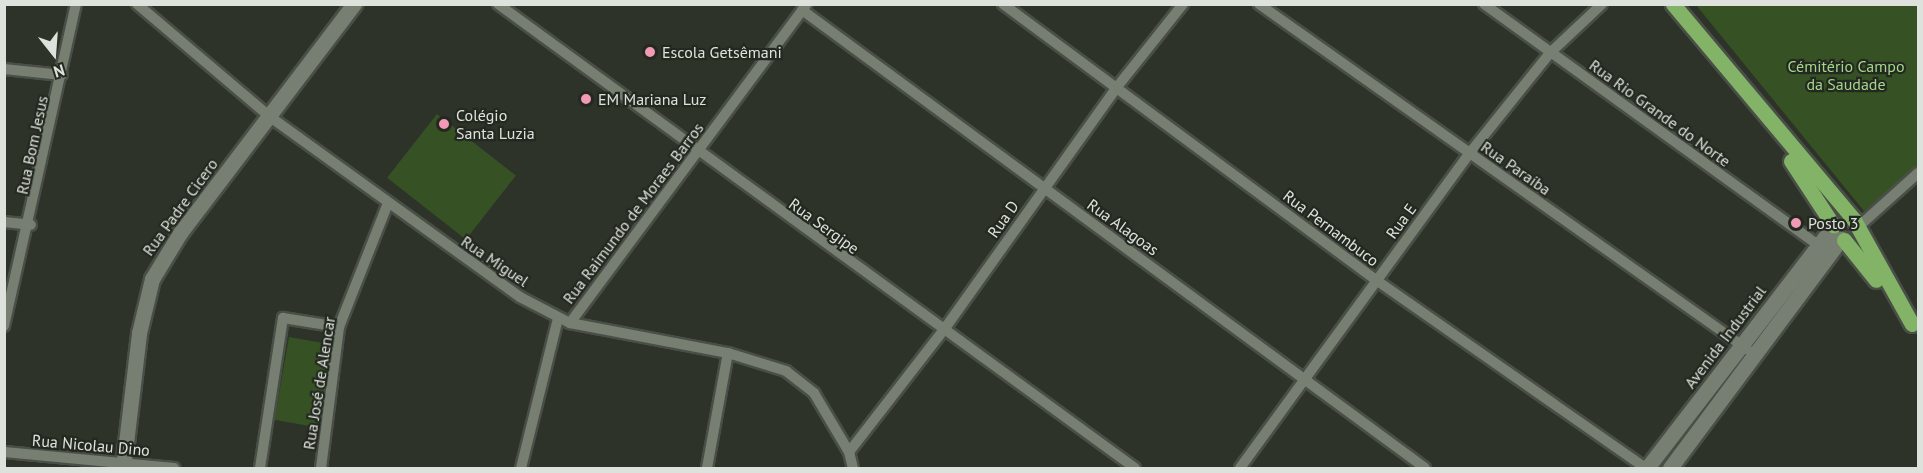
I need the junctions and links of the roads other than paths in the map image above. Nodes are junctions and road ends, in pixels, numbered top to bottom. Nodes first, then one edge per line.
1 (76, 4) edge
2 (354, 4) edge
3 (498, 4) edge
4 (1003, 4) edge
5 (1183, 4) edge
6 (1259, 4) edge
7 (1484, 4) edge
8 (1602, 4) edge
9 (1673, 4) edge
10 (138, 5) edge
11 (804, 7) edge
12 (1550, 53) junction
13 (4, 69) edge
14 (62, 75) junction
15 (1117, 87) junction
16 (269, 116) junction
17 (697, 152) junction
18 (1469, 154) junction
19 (1918, 173) edge
20 (1043, 187) junction
21 (388, 202) junction
22 (4, 222) edge
23 (31, 225) junction
24 (1845, 228) junction
25 (1818, 245) junction
26 (1376, 280) junction
27 (558, 318) junction
28 (570, 323) junction
29 (4, 326) edge
30 (339, 327) junction
31 (1915, 329) edge
32 (943, 331) junction
33 (1741, 344) junction
34 (728, 353) junction
35 (1756, 355) junction
36 (1306, 378) junction
37 (4, 452) edge
38 (849, 452) junction
39 (124, 465) edge
40 (174, 468) edge
41 (260, 468) edge
42 (321, 468) edge
43 (521, 468) edge
44 (707, 468) edge
45 (853, 468) edge
46 (1135, 468) edge
47 (1240, 468) edge
48 (1425, 468) edge
49 (1646, 468) edge
50 (1670, 468) edge

1 - 14 street, Rua Bom Jesus
2 - 16 street, Rua Padre Cicero
3 - 17 street, Rua Sergipe
4 - 15 street, Rua Pernambuco
5 - 15 street, Rua D
6 - 18 street, Rua Paraíba
7 - 12 street, Rua Rio Grande do Norte
8 - 12 street, Rua E
9 - 24 main road
10 - 16 street, Rua Miguel
11 - 17 street, Rua Raimundo de Moraes Barros
11 - 20 street, Rua Alagoas
12 - 18 street, Rua E
12 - 25 street, Rua Rio Grande do Norte
13 - 14 street
14 - 23 street, Rua Bom Jesus
15 - 20 street, Rua D
15 - 26 street, Rua Pernambuco
16 - 21 street, Rua Miguel
16 - 39 street, Rua Padre Cicero
17 - 28 street, Rua Raimundo de Moraes Barros
17 - 32 street, Rua Sergipe
18 - 26 street, Rua E
18 - 33 street, Rua Paraíba
19 - 24 street, Avenida Industrial
20 - 32 street, Rua D
20 - 36 street, Rua Alagoas
21 - 27 street, Rua Miguel
21 - 30 street, Rua José de Alencar
22 - 23 street
23 - 29 street, Rua Bom Jesus
24 - 25 street, Avenida Industrial
24 - 31 main road
24 - 35 street, Avenida Industrial
25 - 33 street, Avenida Industrial
26 - 36 street, Rua E
26 - 49 street, Rua Pernambuco
27 - 28 street, Rua Miguel
27 - 43 street, Rua Raimundo de Moraes Barros
28 - 34 street, Rua Miguel
30 - 41 street
30 - 42 street, Rua José de Alencar
32 - 38 street, Rua D
32 - 46 street, Rua Sergipe
33 - 35 street, Rua Paraíba
33 - 49 street, Avenida Industrial
34 - 38 street, Rua Miguel
34 - 44 street
35 - 50 street, Avenida Industrial
36 - 47 street, Rua E
36 - 48 street, Rua Alagoas
37 - 39 street, Rua Nicolau Dino
38 - 45 street, Rua Miguel
39 - 40 street, Rua Nicolau Dino

